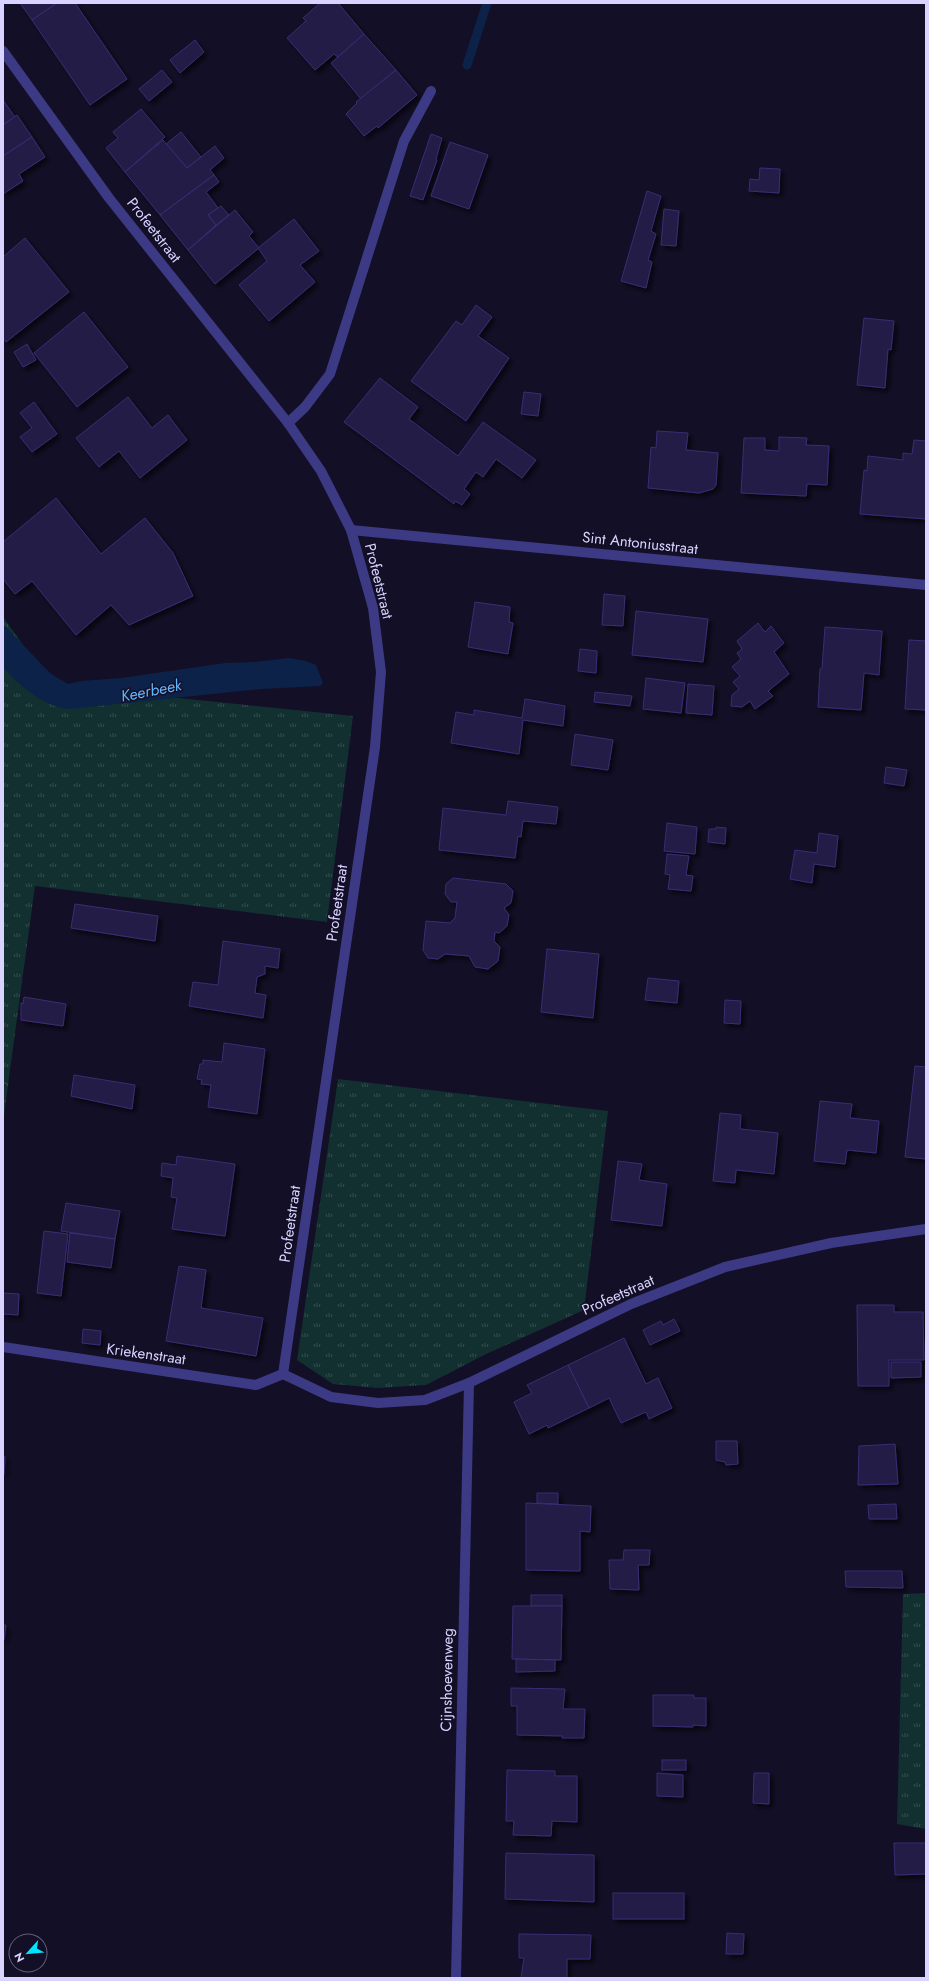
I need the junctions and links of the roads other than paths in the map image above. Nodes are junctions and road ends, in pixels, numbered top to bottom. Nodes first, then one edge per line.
1 (3, 51) edge
2 (431, 92) dead end
3 (288, 422) junction
4 (351, 530) junction
5 (926, 585) edge
6 (926, 1229) edge
7 (3, 1347) edge
8 (283, 1374) junction
9 (469, 1383) junction
10 (456, 1978) edge

1 - 3 street, Profeetstraat
2 - 3 street
3 - 4 street, Profeetstraat
4 - 5 street, Sint Antoniusstraat
4 - 8 street, Profeetstraat
6 - 9 street, Profeetstraat
7 - 8 street, Kriekenstraat
8 - 9 street, Profeetstraat
9 - 10 street, Cijnshoevenweg

